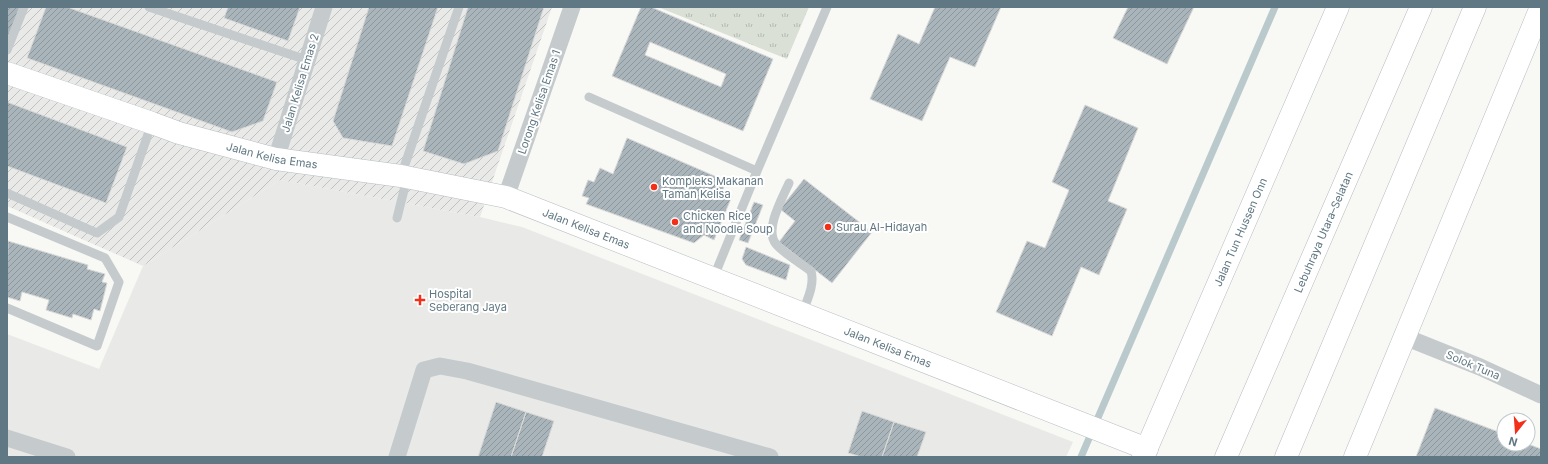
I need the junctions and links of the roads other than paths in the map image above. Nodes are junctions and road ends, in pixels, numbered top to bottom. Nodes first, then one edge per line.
1 (24, 7) edge
2 (149, 7) edge
3 (324, 7) edge
4 (459, 7) edge
5 (572, 7) edge
6 (827, 7) edge
7 (1338, 7) edge
8 (1421, 7) edge
9 (1475, 7) edge
10 (1541, 7) edge
11 (7, 50) edge
12 (307, 60) junction
13 (7, 73) edge
14 (589, 97) dead end
15 (152, 123) junction
16 (276, 159) junction
17 (757, 171) junction
18 (404, 177) junction
19 (788, 183) dead end
20 (7, 193) edge
21 (506, 197) junction
22 (7, 217) edge
23 (397, 218) dead end
24 (714, 279) junction
25 (7, 308) edge
26 (802, 314) junction
27 (1405, 337) junction
28 (1541, 395) edge
29 (7, 438) edge
30 (1145, 453) edge
31 (67, 457) edge
32 (398, 457) edge
33 (770, 457) edge
34 (1226, 457) edge
35 (1286, 457) edge
36 (1355, 457) edge

1 - 11 lane
2 - 12 lane
3 - 12 street, Jalan Kelisa Emas 2
4 - 18 lane
5 - 21 street, Lorong Kelisa Emas 1
6 - 17 lane
7 - 30 main road, Jalan Tun Hussen Onn
8 - 34 main road, Lebuhraya Utara–Selatan
9 - 35 main road
10 - 27 main road
12 - 16 street, Jalan Kelisa Emas 2
13 - 15 main road, Jalan Kelisa Emas
14 - 17 lane
15 - 16 main road, Jalan Kelisa Emas
15 - 20 lane
16 - 18 main road, Jalan Kelisa Emas
17 - 24 lane
18 - 21 main road, Jalan Kelisa Emas
18 - 23 lane
19 - 26 lane
21 - 24 main road, Jalan Kelisa Emas
22 - 25 lane
24 - 26 main road, Jalan Kelisa Emas
26 - 30 main road, Jalan Kelisa Emas
27 - 28 street, Solok Tuna
27 - 36 main road
29 - 31 street
32 - 33 street

